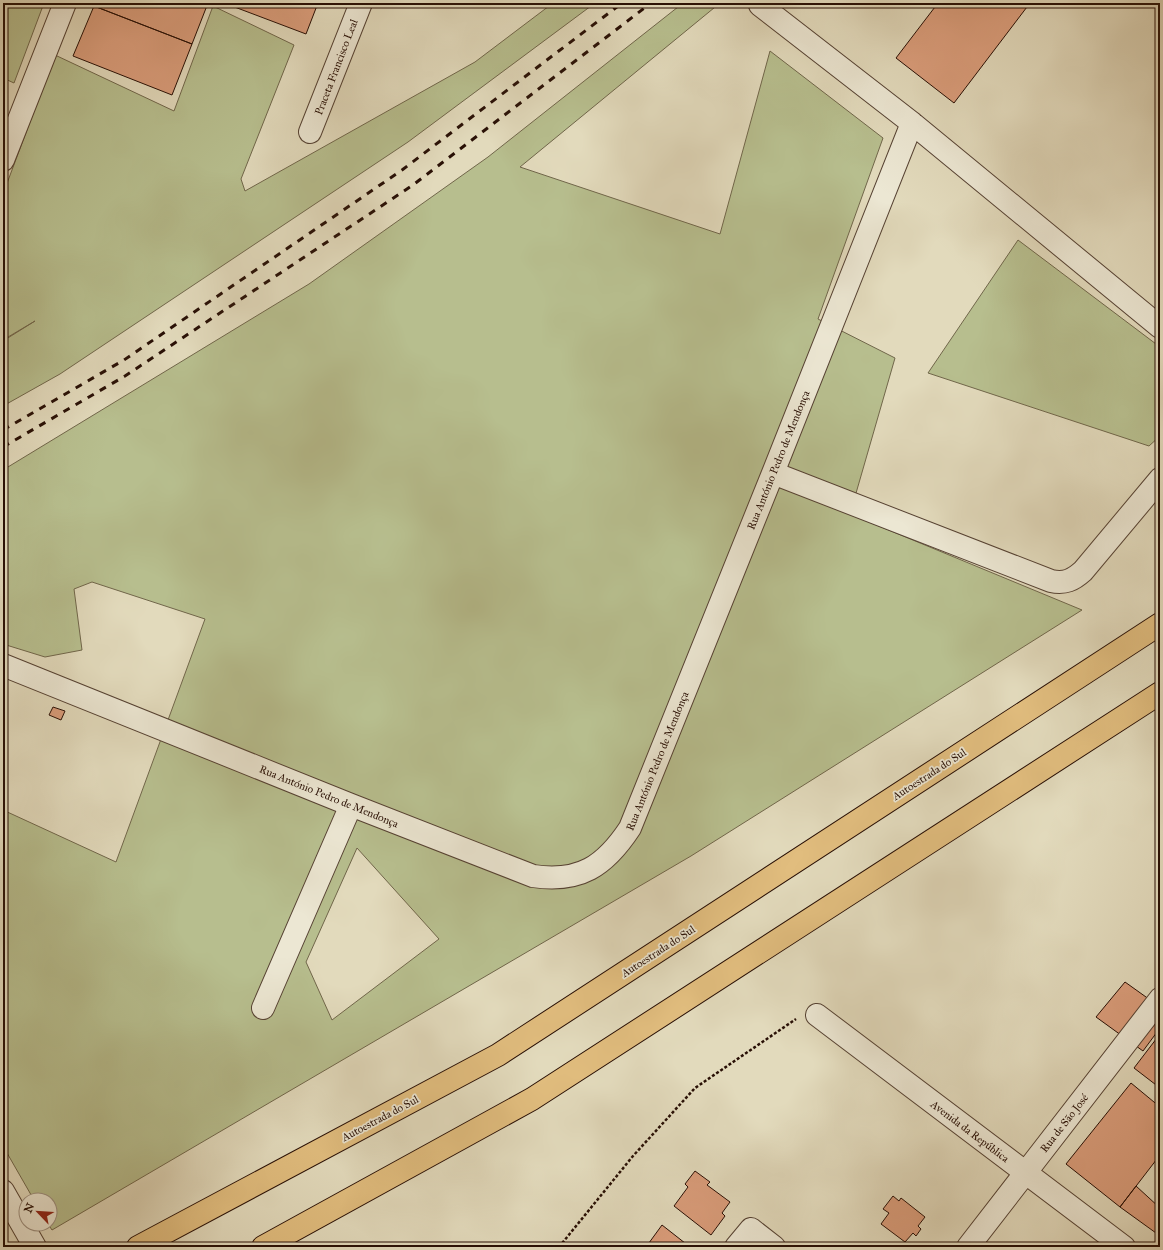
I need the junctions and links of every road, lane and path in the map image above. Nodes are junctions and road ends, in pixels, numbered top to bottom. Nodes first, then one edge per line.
1 (65, 3) edge
2 (361, 3) edge
3 (760, 5) dead end
4 (912, 123) junction
5 (310, 132) dead end
6 (3, 160) edge
7 (1160, 327) edge
8 (773, 473) junction
9 (1160, 479) edge
10 (1160, 624) edge
11 (3, 665) edge
12 (1160, 693) edge
13 (350, 804) junction
14 (1160, 999) edge
15 (264, 1008) dead end
16 (816, 1015) joint
17 (1025, 1172) junction
18 (3, 1191) edge
19 (35, 1247) edge
20 (138, 1247) edge
21 (263, 1247) edge
22 (559, 1247) edge
23 (736, 1247) edge
24 (774, 1247) edge
25 (968, 1247) edge
26 (1124, 1247) edge

1 - 6 street
2 - 5 street, Praceta Francisco Leal
3 - 4 street
4 - 7 street
4 - 8 street, Rua António Pedro de Mendonça
8 - 9 street
8 - 13 street, Rua António Pedro de Mendonça
10 - 20 highway, Autoestrada do Sul
11 - 13 street, Rua António Pedro de Mendonça
12 - 21 highway
13 - 15 street
14 - 17 street, Rua de São José
16 - 17 street, Avenida da República
16 - 22 path
17 - 25 street, Rua de São José
17 - 26 street, Avenida da República
18 - 19 street
23 - 24 street

